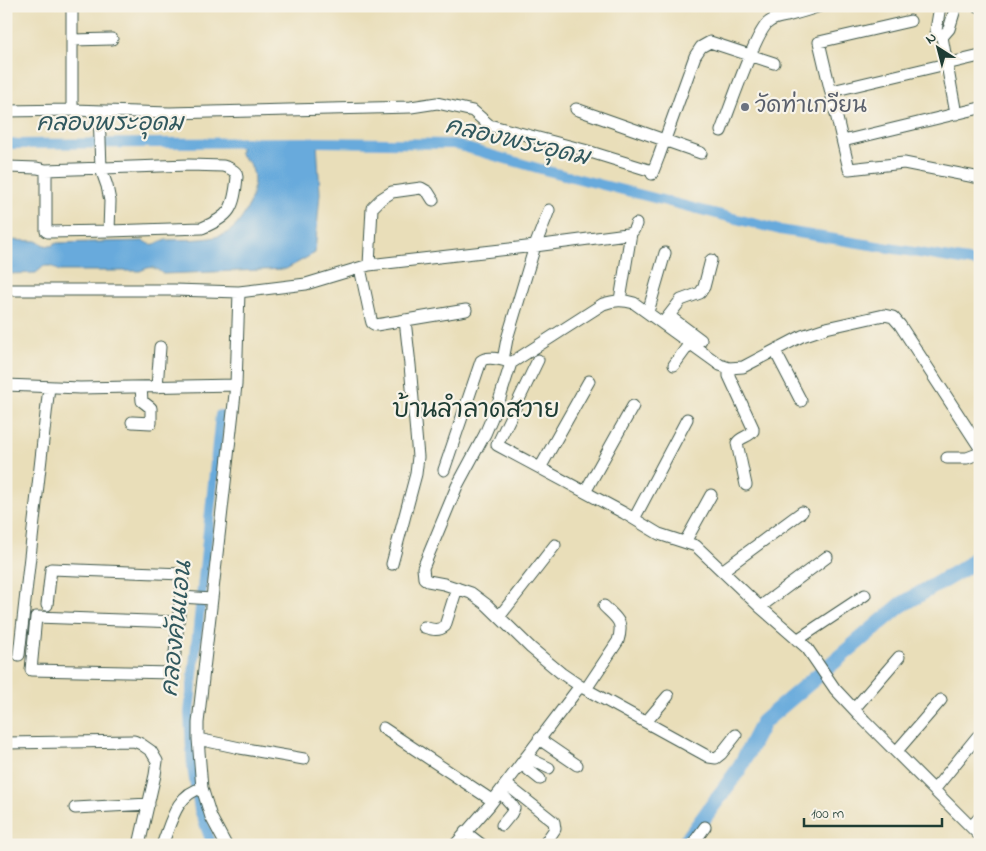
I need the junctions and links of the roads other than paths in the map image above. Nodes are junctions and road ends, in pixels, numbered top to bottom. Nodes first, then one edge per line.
1 (72, 6) edge
2 (820, 6) edge
3 (940, 6) edge
4 (956, 6) edge
5 (910, 20) dead end
6 (942, 37) junction
7 (112, 39) dead end
8 (72, 40) junction
9 (750, 54) junction
10 (980, 56) edge
11 (774, 63) dead end
12 (947, 64) junction
13 (832, 91) junction
14 (980, 108) edge
15 (576, 109) dead end
16 (72, 110) junction
17 (6, 112) edge
18 (956, 114) junction
19 (99, 116) junction
20 (721, 131) dead end
21 (664, 140) junction
22 (843, 141) junction
23 (700, 153) dead end
24 (101, 166) junction
25 (8, 167) dead end
26 (46, 170) junction
27 (980, 178) edge
28 (433, 200) dead end
29 (549, 210) dead end
30 (109, 231) junction
31 (534, 246) junction
32 (664, 253) dead end
33 (711, 260) dead end
34 (364, 266) junction
35 (6, 290) edge
36 (239, 292) junction
37 (620, 300) junction
38 (466, 310) dead end
39 (648, 312) junction
40 (405, 320) junction
41 (666, 320) junction
42 (695, 341) junction
43 (160, 347) dead end
44 (775, 350) junction
45 (538, 360) dead end
46 (507, 361) junction
47 (674, 366) dead end
48 (729, 368) junction
49 (589, 381) dead end
50 (6, 385) edge
51 (236, 385) junction
52 (50, 387) junction
53 (140, 387) junction
54 (157, 387) junction
55 (801, 400) dead end
56 (633, 406) dead end
57 (687, 418) dead end
58 (132, 422) dead end
59 (980, 449) edge
60 (947, 458) dead end
61 (540, 468) junction
62 (444, 470) dead end
63 (746, 485) dead end
64 (585, 492) junction
65 (710, 495) dead end
66 (802, 512) dead end
67 (634, 519) junction
68 (685, 542) junction
69 (555, 546) dead end
70 (827, 557) dead end
71 (392, 564) dead end
72 (722, 570) junction
73 (457, 588) junction
74 (865, 595) dead end
75 (181, 597) junction
76 (211, 599) junction
77 (47, 605) dead end
78 (604, 606) dead end
79 (760, 607) junction
80 (500, 617) junction
81 (178, 622) junction
82 (424, 627) dead end
83 (797, 640) junction
84 (19, 655) dead end
85 (899, 658) dead end
86 (583, 688) junction
87 (668, 696) dead end
88 (941, 700) dead end
89 (854, 709) junction
90 (646, 722) junction
91 (383, 728) dead end
92 (736, 735) dead end
93 (977, 737) dead end
94 (198, 739) junction
95 (539, 740) junction
96 (6, 744) edge
97 (896, 752) junction
98 (304, 759) dead end
99 (524, 760) junction
100 (577, 765) dead end
101 (549, 768) dead end
102 (540, 779) dead end
103 (196, 790) junction
104 (934, 790) junction
105 (499, 792) junction
106 (149, 804) junction
107 (75, 808) dead end
108 (980, 817) edge
109 (502, 825) dead end
110 (705, 827) dead end
111 (971, 827) junction
112 (466, 832) junction
113 (980, 836) edge
114 (139, 845) edge
115 (162, 845) edge
116 (226, 845) edge
117 (455, 845) edge
118 (482, 845) edge
119 (546, 845) edge
120 (692, 845) edge

1 - 8 street
2 - 9 street
3 - 6 street
4 - 6 street
5 - 13 street
6 - 12 street
7 - 8 street
8 - 16 street
9 - 11 street
9 - 20 street
9 - 21 street
10 - 12 street
12 - 13 street
12 - 18 street
13 - 22 street
14 - 18 street
15 - 21 street
16 - 17 street
16 - 19 street
18 - 22 street
19 - 21 street
19 - 24 street
21 - 23 street
22 - 27 street
24 - 26 street
24 - 30 street
24 - 30 street
25 - 26 street
26 - 30 street
28 - 34 street
29 - 31 street
31 - 34 street
31 - 37 street
31 - 46 street
32 - 39 street
33 - 41 street
34 - 36 street
34 - 40 street
35 - 36 street
36 - 51 street
37 - 39 street
37 - 46 street
38 - 40 street
39 - 41 street
40 - 71 street
41 - 42 street
42 - 47 street
42 - 48 street
43 - 54 street
44 - 48 street
44 - 55 street
44 - 59 street
45 - 61 street
46 - 62 street
46 - 73 street
48 - 63 street
49 - 61 street
50 - 52 street
51 - 54 street
51 - 76 street
52 - 53 street
52 - 84 street
53 - 54 street
53 - 58 street
56 - 64 street
57 - 67 street
59 - 60 street
61 - 64 street
64 - 67 street
65 - 68 street
66 - 72 street
67 - 68 street
68 - 72 street
69 - 80 street
70 - 79 street
72 - 79 street
73 - 80 street
73 - 82 street
74 - 83 street
75 - 76 street
75 - 77 street
75 - 81 street
76 - 94 street
78 - 86 street
79 - 83 street
80 - 86 street
81 - 81 street
83 - 89 street
85 - 89 street
86 - 90 street
86 - 95 street
87 - 90 street
88 - 97 street
89 - 97 street
90 - 92 street
91 - 105 street
93 - 104 street
94 - 98 street
94 - 103 street
95 - 99 street
95 - 100 street
96 - 106 street
97 - 104 street
99 - 101 street
99 - 102 street
99 - 105 street
103 - 115 street
103 - 116 street
104 - 111 street
105 - 109 street
105 - 112 street
105 - 119 street
106 - 107 street
106 - 114 street
108 - 111 street
110 - 120 street
111 - 113 street
112 - 117 street
112 - 118 street

